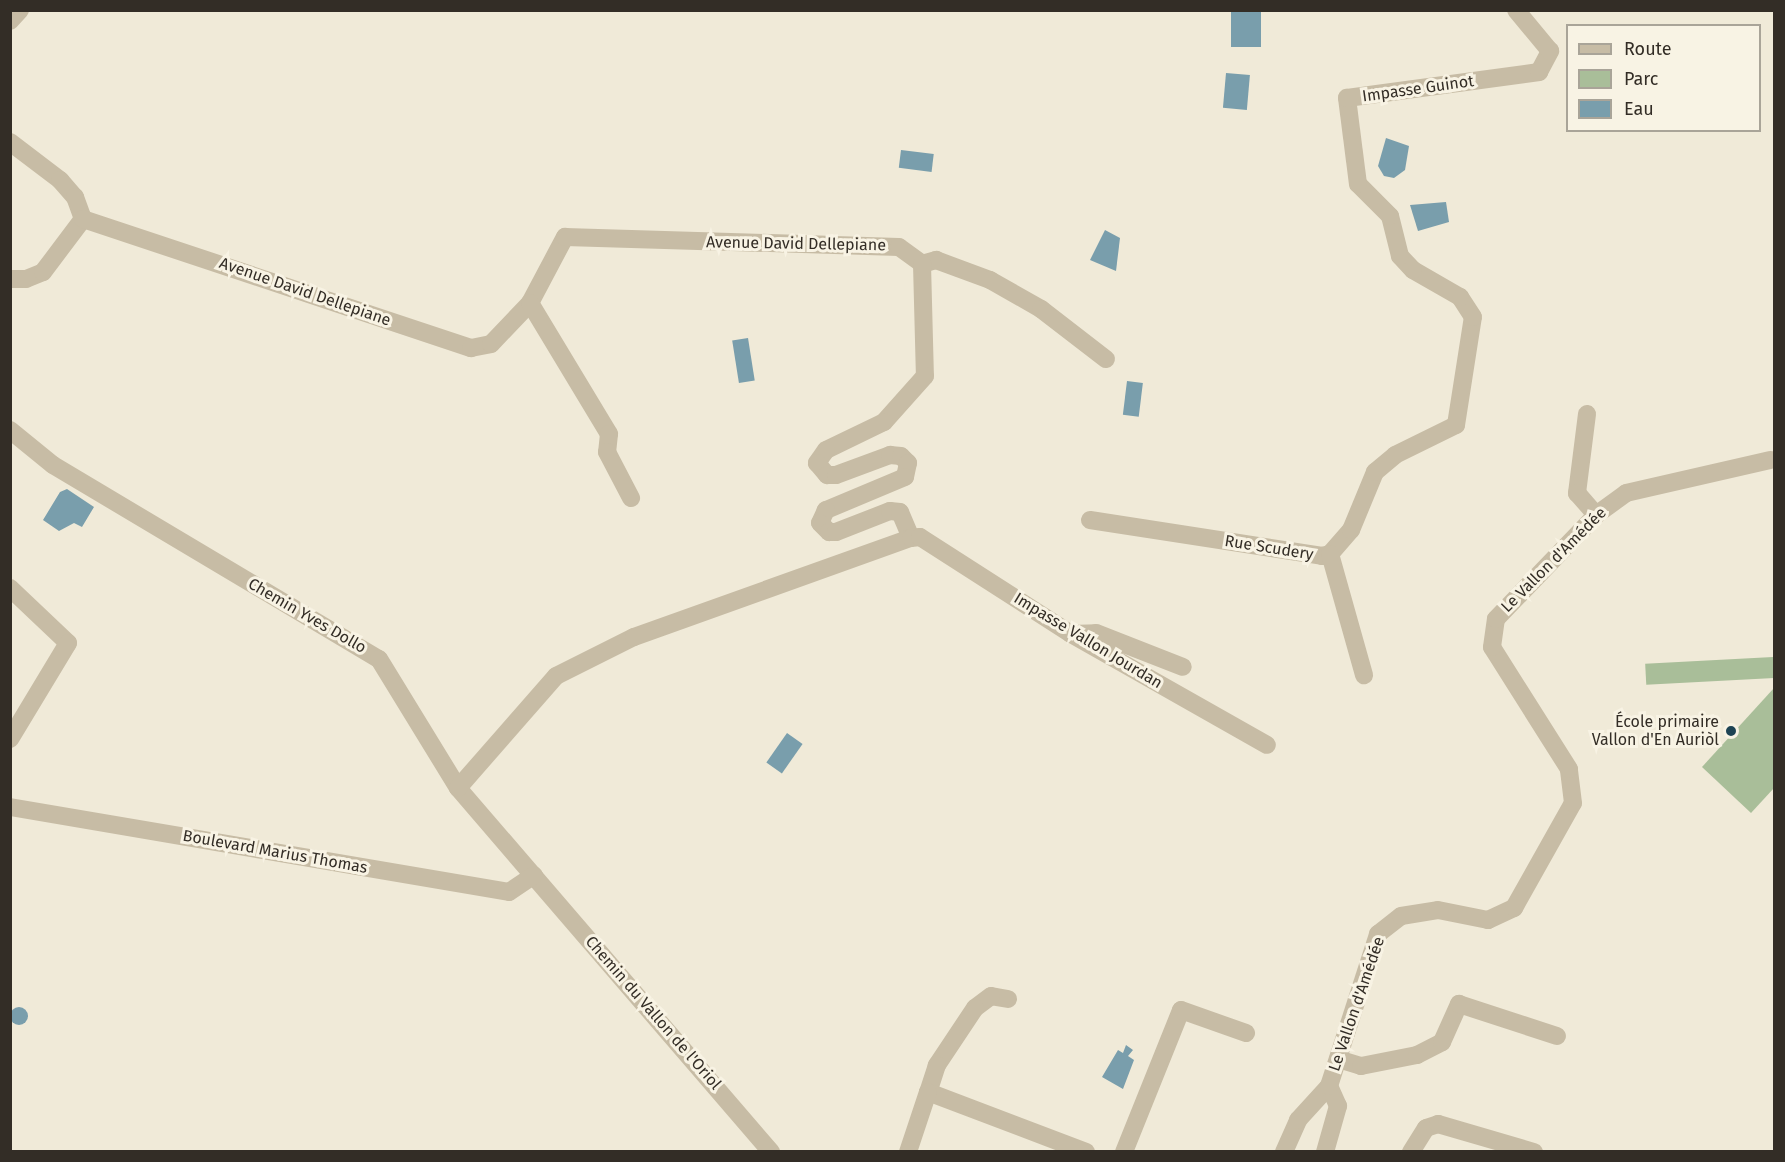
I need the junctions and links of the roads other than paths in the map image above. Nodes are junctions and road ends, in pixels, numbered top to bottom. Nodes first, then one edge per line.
1 (20, 10) edge
2 (1516, 10) edge
3 (10, 21) edge
4 (10, 142) edge
5 (83, 219) junction
6 (921, 264) junction
7 (18, 279) edge
8 (530, 303) junction
9 (1473, 317) joint
10 (1106, 358) dead end
11 (1587, 414) dead end
12 (10, 430) edge
13 (1770, 460) dead end
14 (631, 498) dead end
15 (1596, 515) junction
16 (1090, 520) dead end
17 (911, 538) junction
18 (1330, 554) junction
19 (10, 588) edge
20 (1071, 634) junction
21 (1184, 667) dead end
22 (1364, 675) dead end
23 (10, 740) edge
24 (1267, 746) dead end
25 (458, 788) junction
26 (10, 807) edge
27 (534, 876) junction
28 (1008, 999) dead end
29 (1246, 1033) dead end
30 (1557, 1036) dead end
31 (1338, 1059) junction
32 (1329, 1086) junction
33 (928, 1092) junction
34 (771, 1152) edge
35 (908, 1152) edge
36 (1086, 1152) edge
37 (1124, 1152) edge
38 (1284, 1152) edge
39 (1325, 1152) edge
40 (1411, 1152) edge
41 (1534, 1152) edge

1 - 3 street
2 - 9 street, Impasse Guinot
4 - 5 street
5 - 7 street
5 - 8 street, Avenue David Dellepiane
6 - 8 street, Avenue David Dellepiane
6 - 10 street
6 - 17 street
8 - 14 street
9 - 18 street, Rue Scudery
11 - 15 street
12 - 25 street, Chemin Yves Dollo
13 - 15 street, Le Vallon d'Amédée
15 - 31 street, Le Vallon d'Amédée
16 - 18 street, Rue Scudery
17 - 20 street, Impasse Vallon Jourdan
17 - 25 street
18 - 22 street
19 - 23 street
20 - 21 street
20 - 24 street, Impasse Vallon Jourdan
25 - 27 street, Chemin Yves Dollo
26 - 27 street, Boulevard Marius Thomas
27 - 34 street, Chemin du Vallon de l'Oriol
28 - 33 street
29 - 37 street
30 - 31 street
31 - 32 street, Le Vallon d'Amédée
32 - 38 street
32 - 39 street, Le Vallon d'Amédée
33 - 35 street
33 - 36 street
40 - 41 street

